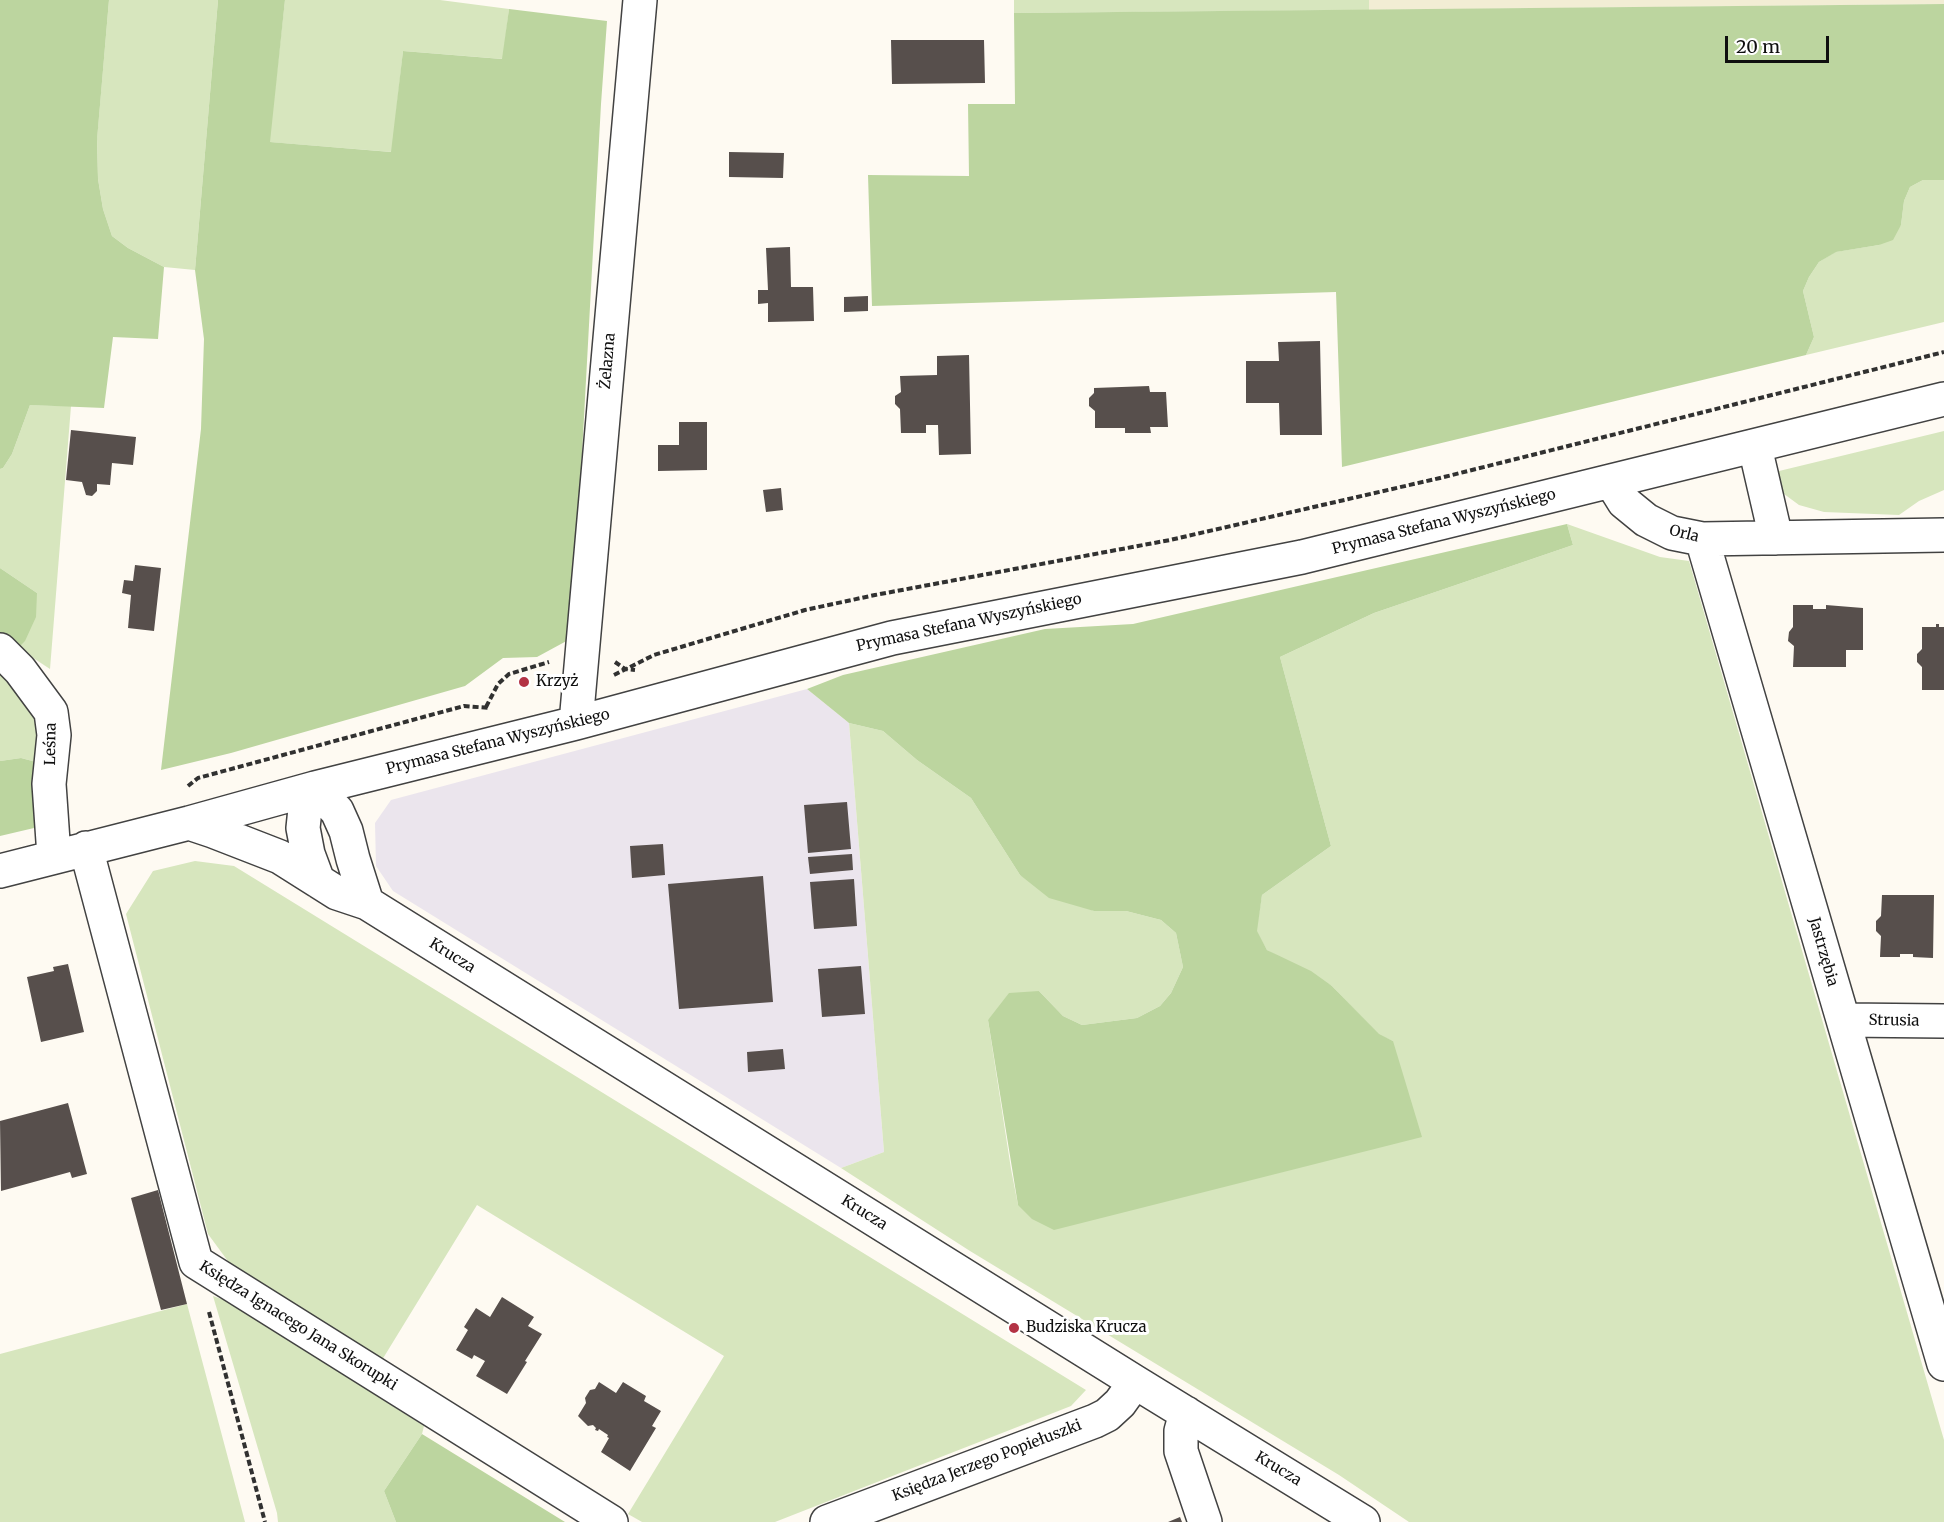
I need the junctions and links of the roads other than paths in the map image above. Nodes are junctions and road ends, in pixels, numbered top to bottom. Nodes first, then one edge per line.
1 (640, 0) edge
2 (1944, 399) edge
3 (1755, 447) junction
4 (1611, 482) junction
5 (1944, 535) edge
6 (1776, 538) junction
7 (1702, 539) junction
8 (0, 650) edge
9 (576, 723) junction
10 (315, 788) junction
11 (189, 823) junction
12 (86, 848) junction
13 (54, 856) junction
14 (0, 871) edge
15 (318, 881) junction
16 (367, 903) junction
17 (1843, 1020) junction
18 (1944, 1021) edge
19 (1944, 1364) edge
20 (1134, 1382) junction
21 (1186, 1413) junction
22 (611, 1522) edge
23 (827, 1522) edge
24 (1204, 1522) edge
25 (1363, 1522) edge

1 - 9 street, Żelazna
2 - 3 street, Prymasa Stefana Wyszyńskiego
3 - 4 street, Prymasa Stefana Wyszyńskiego
3 - 6 street
4 - 7 street, Orla
4 - 9 street, Prymasa Stefana Wyszyńskiego
5 - 6 street, Orla
6 - 7 street, Orla
7 - 17 street, Jastrzębia
8 - 13 street, Leśna
9 - 10 street, Prymasa Stefana Wyszyńskiego
10 - 11 street, Prymasa Stefana Wyszyńskiego
10 - 15 street
10 - 16 street
11 - 12 street, Prymasa Stefana Wyszyńskiego
11 - 15 street, Krucza
12 - 13 street, Prymasa Stefana Wyszyńskiego
12 - 22 street, Księdza Ignacego Jana Skorupki
13 - 14 street, Prymasa Stefana Wyszyńskiego
15 - 16 street, Krucza
16 - 20 street, Krucza
17 - 18 street, Strusia
17 - 19 street, Jastrzębia
20 - 21 street, Krucza
20 - 23 street, Księdza Jerzego Popiełuszki
21 - 24 street
21 - 25 street, Krucza

